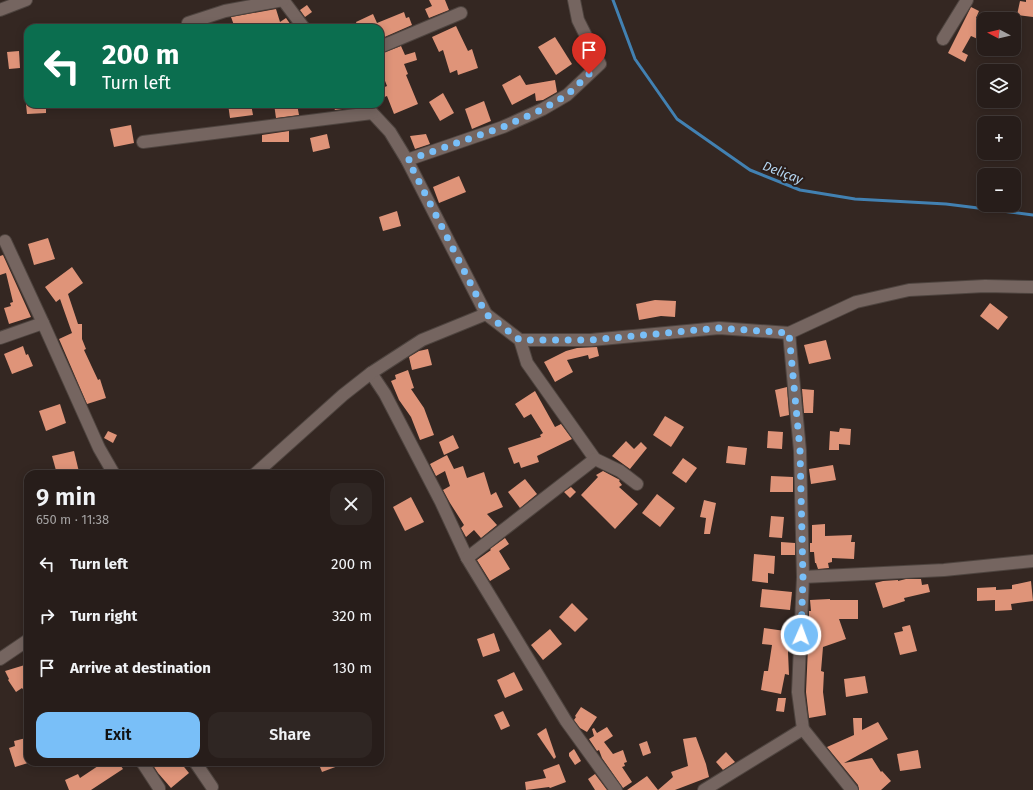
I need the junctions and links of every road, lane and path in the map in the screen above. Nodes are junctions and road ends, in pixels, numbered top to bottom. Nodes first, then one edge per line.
1 (26, 0) edge
2 (283, 0) edge
3 (574, 0) edge
4 (967, 0) edge
5 (0, 10) edge
6 (461, 13) dead end
7 (188, 24) edge
8 (301, 24) edge
9 (943, 38) dead end
10 (384, 45) edge
11 (368, 108) edge
12 (143, 142) dead end
13 (408, 160) junction
14 (5, 241) dead end
15 (1033, 286) edge
16 (486, 314) junction
17 (43, 323) junction
18 (789, 333) junction
19 (0, 338) edge
20 (520, 340) junction
21 (371, 373) junction
22 (595, 459) junction
23 (112, 470) edge
24 (259, 470) edge
25 (637, 484) dead end
26 (467, 558) junction
27 (1033, 561) edge
28 (803, 578) junction
29 (24, 643) edge
30 (0, 659) edge
31 (803, 729) junction
32 (145, 766) edge
33 (197, 766) edge
34 (212, 787) dead end
35 (159, 790) edge
36 (616, 790) edge
37 (704, 790) edge
38 (852, 790) edge

1 - 5 street
2 - 7 street
2 - 8 street
3 - 13 street
4 - 9 street
6 - 10 street
11 - 12 street
11 - 13 street
13 - 16 street
14 - 17 street
15 - 18 street
16 - 20 street
16 - 21 street
17 - 19 street
17 - 23 street
18 - 20 street
18 - 28 street
20 - 22 street
21 - 24 street
21 - 26 street
22 - 25 street
22 - 26 street
26 - 36 street
27 - 28 street
28 - 31 street
29 - 30 street
31 - 37 street
31 - 38 street
32 - 35 street
33 - 34 street

